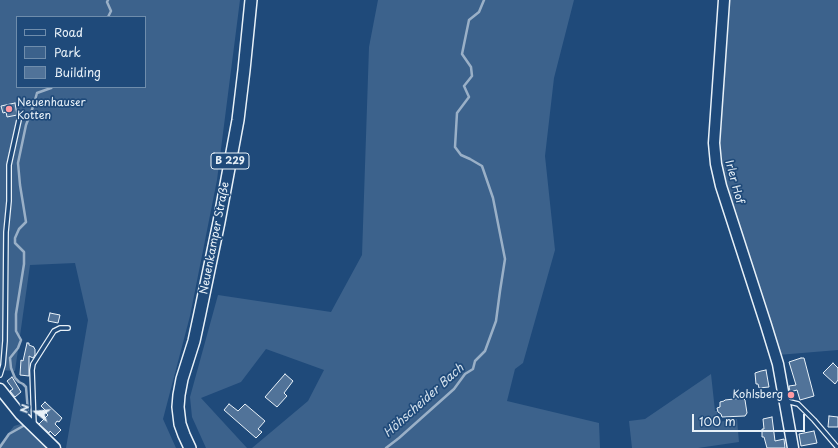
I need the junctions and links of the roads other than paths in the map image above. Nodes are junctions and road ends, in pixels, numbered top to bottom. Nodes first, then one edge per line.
1 (251, 0) edge
2 (724, 0) edge
3 (19, 120) dead end
4 (68, 328) dead end
5 (0, 375) edge
6 (0, 389) edge
7 (785, 400) junction
8 (31, 425) junction
9 (55, 448) edge
10 (190, 448) edge
11 (793, 448) edge
12 (838, 448) edge

1 - 10 main road, Neuenkamper Straße / B 229
2 - 7 street, Irler Hof
3 - 5 lane
4 - 8 lane
6 - 8 street
7 - 11 street, Irler Hof
7 - 12 lane
8 - 9 street

